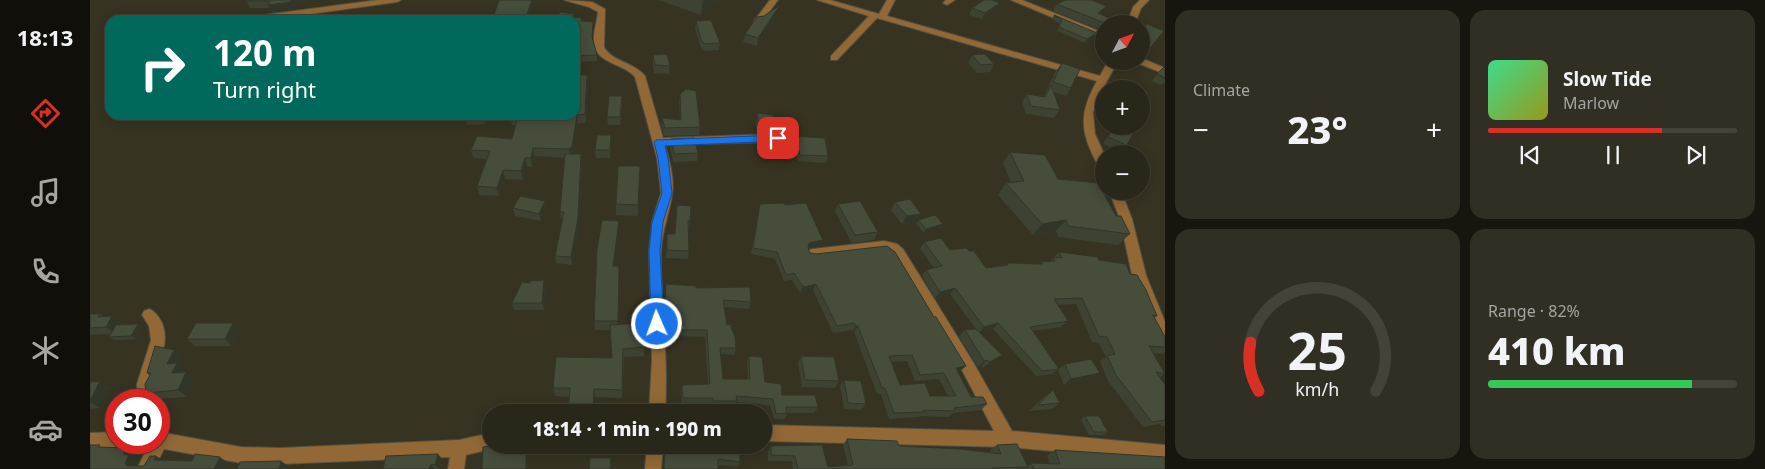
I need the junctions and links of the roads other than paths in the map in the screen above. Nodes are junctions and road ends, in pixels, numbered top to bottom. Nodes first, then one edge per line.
1 (397, 0) edge
2 (568, 0) edge
3 (774, 0) edge
4 (821, 0) edge
5 (891, 0) edge
6 (1015, 0) edge
7 (1145, 0) edge
8 (375, 1) edge
9 (281, 15) edge
10 (1134, 15) edge
11 (878, 17) junction
12 (758, 21) edge
13 (1095, 32) edge
14 (834, 58) dead end
15 (1150, 65) edge
16 (1108, 70) edge
17 (1165, 71) edge
18 (1102, 80) joint
19 (1095, 93) edge
20 (778, 138) dead end
21 (659, 142) junction
22 (1095, 150) edge
23 (1119, 200) edge
24 (813, 254) edge
25 (148, 315) dead end
26 (1165, 339) edge
27 (145, 389) edge
28 (657, 404) edge
29 (772, 433) edge
30 (1007, 439) junction
31 (105, 441) edge
32 (90, 442) edge
33 (170, 443) edge
34 (482, 443) edge
35 (459, 448) junction
36 (1165, 453) edge
37 (152, 454) edge
38 (654, 454) edge
39 (145, 469) edge
40 (456, 469) edge
41 (653, 469) edge

1 - 8 street
2 - 21 street
3 - 12 street
4 - 11 street
5 - 11 street
6 - 13 street
7 - 10 street
8 - 9 street
11 - 14 street
11 - 18 street
15 - 17 street
16 - 18 street
19 - 22 street
20 - 21 street
21 - 28 street
23 - 26 street
24 - 30 street
25 - 27 street
29 - 30 street
30 - 36 street
31 - 32 street
33 - 35 street
34 - 35 street
35 - 40 street
37 - 39 street
38 - 41 street

